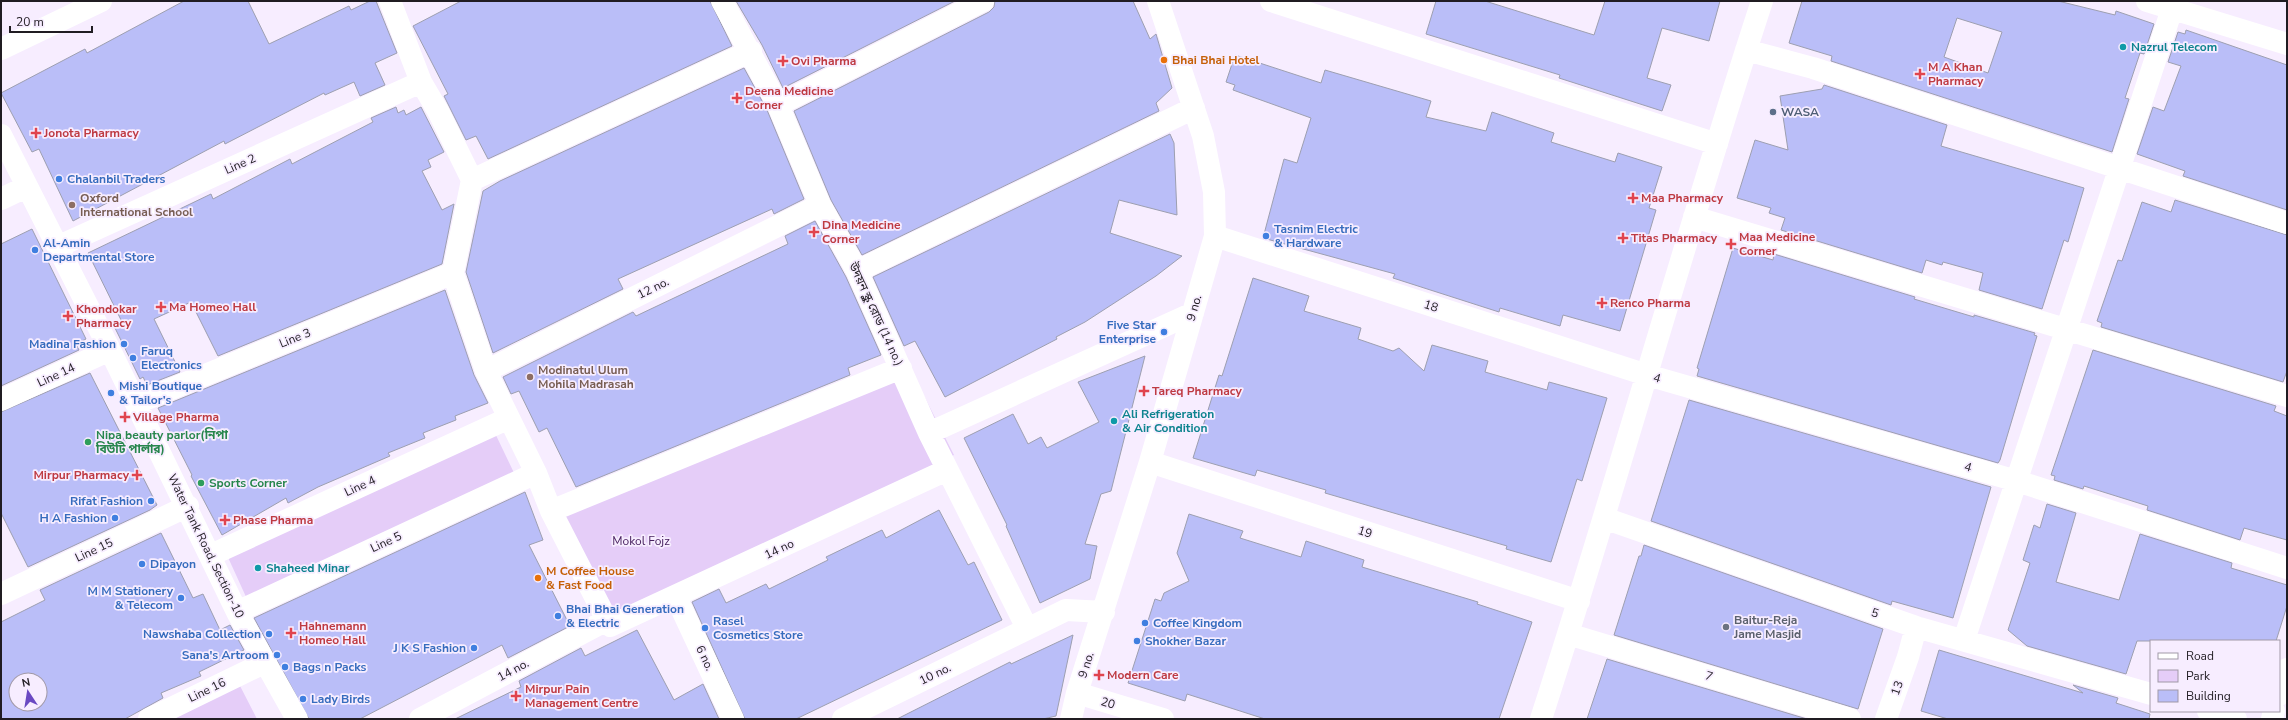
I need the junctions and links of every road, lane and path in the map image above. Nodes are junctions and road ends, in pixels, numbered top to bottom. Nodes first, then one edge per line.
1 (101, 1) edge
2 (722, 1) edge
3 (983, 1) edge
4 (1158, 1) edge
5 (1271, 1) edge
6 (1762, 1) edge
7 (2147, 1) edge
8 (397, 4) edge
9 (2172, 10) junction
10 (2287, 44) edge
11 (1, 48) edge
12 (1746, 50) junction
13 (751, 51) junction
14 (420, 82) junction
15 (778, 106) junction
16 (1194, 108) junction
17 (1, 135) edge
18 (1717, 144) junction
19 (2119, 168) junction
20 (472, 180) junction
21 (26, 187) junction
22 (1, 199) edge
23 (820, 205) junction
24 (1694, 216) junction
25 (2287, 223) edge
26 (1215, 236) junction
27 (59, 246) junction
28 (857, 271) junction
29 (453, 274) junction
30 (1193, 313) junction
31 (2066, 329) junction
32 (110, 350) junction
33 (901, 368) junction
34 (486, 371) junction
35 (1647, 375) junction
36 (2287, 396) edge
37 (1, 400) edge
38 (137, 403) junction
39 (509, 418) junction
40 (929, 433) junction
41 (1150, 462) junction
42 (947, 470) junction
43 (536, 473) junction
44 (2017, 480) junction
45 (188, 506) junction
46 (551, 511) junction
47 (1604, 518) junction
48 (211, 555) junction
49 (2287, 568) edge
50 (1, 594) edge
51 (676, 597) junction
52 (1579, 601) junction
53 (237, 612) junction
54 (1104, 612) junction
55 (609, 623) junction
56 (1916, 627) junction
57 (1027, 628) junction
58 (1568, 634) junction
59 (1964, 640) junction
60 (266, 662) junction
61 (2287, 669) edge
62 (2280, 692) edge
63 (1077, 693) junction
64 (2150, 694) edge
65 (2212, 712) edge
66 (290, 717) edge
67 (1892, 717) edge
68 (149, 719) edge
69 (420, 719) edge
70 (733, 719) edge
71 (843, 719) edge
72 (1071, 719) edge
73 (1163, 719) edge
74 (1541, 719) edge
75 (1850, 719) edge
76 (2236, 719) edge

1 - 11 street
2 - 13 street, উদয়ন স্কুল রোড (14 no.)
3 - 15 street
4 - 16 street, 9 no.
5 - 18 street
6 - 12 street
7 - 9 street
8 - 14 street
9 - 10 street
9 - 19 street
12 - 18 street
12 - 19 street
13 - 15 street, উদয়ন স্কুল রোড (14 no.)
13 - 20 street
14 - 20 street
14 - 27 street, Line 2
15 - 23 street, উদয়ন স্কুল রোড (14 no.)
16 - 26 street, 9 no.
16 - 28 street
17 - 21 street, Water Tank Road, Section-10
18 - 24 street
19 - 25 street
19 - 31 street
20 - 29 street
21 - 22 street
21 - 27 street, Water Tank Road, Section-10
23 - 28 street, উদয়ন স্কুল রোড (14 no.)
23 - 34 street, 12 no.
24 - 31 street
24 - 35 street
26 - 30 street, 9 no.
26 - 35 street, 18
27 - 32 street, Water Tank Road, Section-10
28 - 33 street, উদয়ন স্কুল রোড (14 no.)
29 - 34 street
29 - 38 street, Line 3
30 - 40 street
30 - 41 street, 9 no.
31 - 36 street
31 - 44 street
32 - 37 street, Line 14
32 - 38 street, Water Tank Road, Section-10
33 - 40 street, উদয়ন স্কুল রোড (14 no.)
33 - 46 street
34 - 39 street
35 - 44 street, 4
35 - 47 street
38 - 45 street, Water Tank Road, Section-10
39 - 43 street
39 - 48 street, Line 4
40 - 42 street, উদয়ন স্কুল রোড (14 no.)
41 - 52 street, 19
41 - 54 street, 9 no.
42 - 51 street, 14 no
42 - 57 street, উদয়ন স্কুল রোড (14 no.)
43 - 46 street
43 - 53 street, Line 5
44 - 49 street, 4
44 - 59 street
45 - 48 street, Water Tank Road, Section-10
45 - 50 street, Line 15
46 - 55 street
47 - 52 street
47 - 56 street, 5
48 - 53 street, Water Tank Road, Section-10
51 - 55 street, 14 no
51 - 70 street, 6 no.
52 - 58 street
53 - 60 street, Water Tank Road, Section-10
54 - 57 street
54 - 63 street, 9 no.
55 - 69 street, 14 no.
56 - 59 street, 5
56 - 67 street, 13
57 - 71 street, 10 no.
58 - 74 street
58 - 75 street, 7
59 - 64 street, 5
60 - 66 street, Water Tank Road, Section-10
60 - 68 street, Line 16
61 - 62 street
63 - 72 street, 9 no.
63 - 73 street, 20
65 - 76 street

